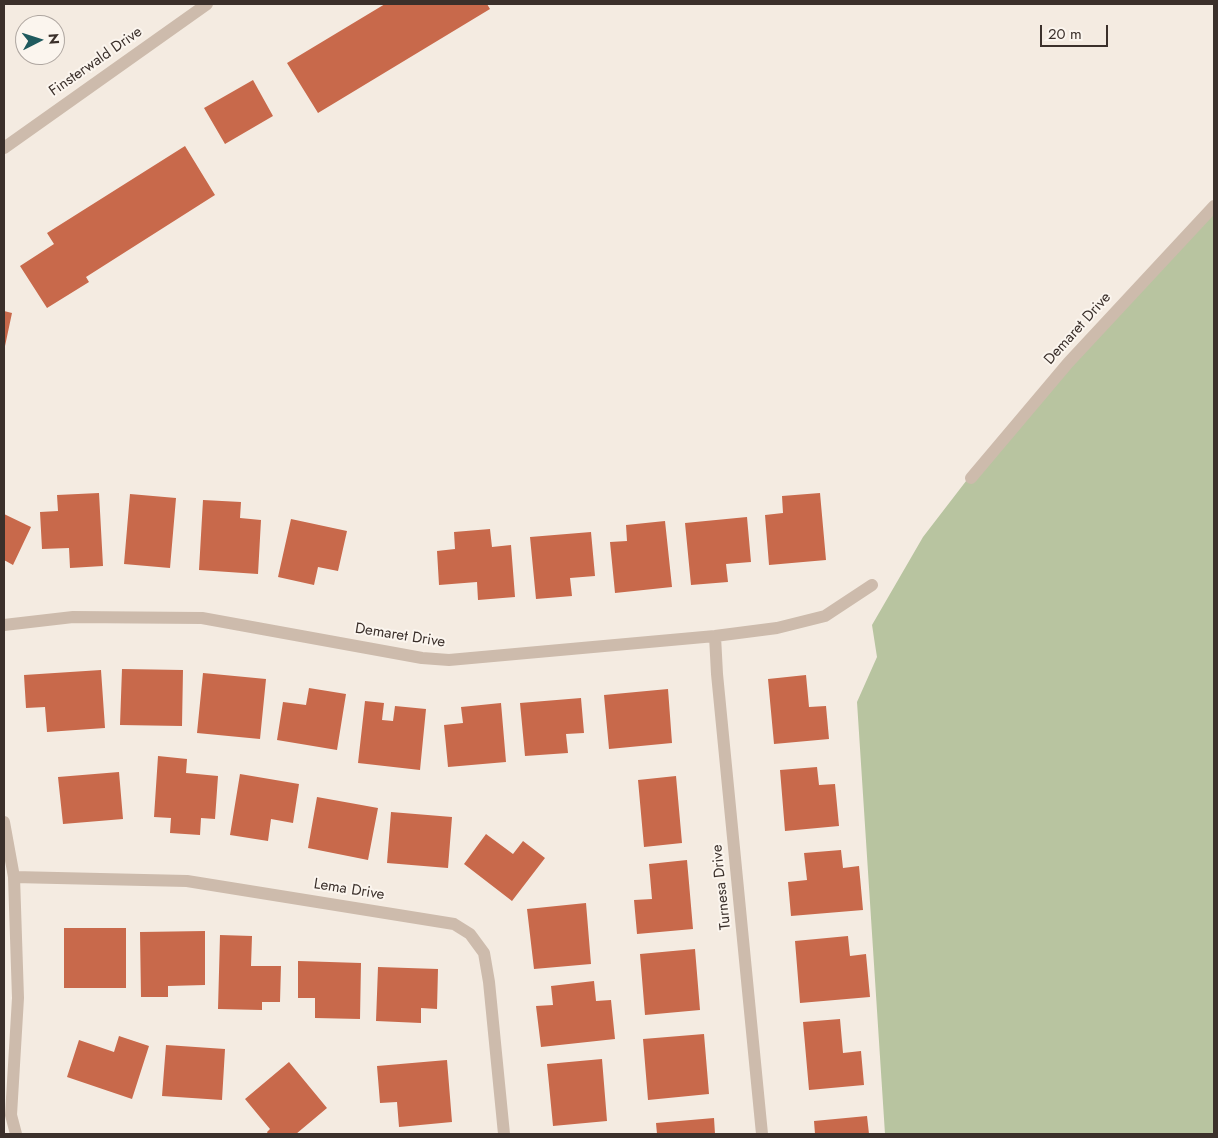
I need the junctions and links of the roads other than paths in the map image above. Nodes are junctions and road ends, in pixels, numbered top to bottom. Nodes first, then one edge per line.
1 (207, 4) edge
2 (4, 148) edge
3 (1214, 206) edge
4 (971, 478) dead end
5 (872, 585) dead end
6 (4, 625) edge
7 (715, 636) junction
8 (4, 822) edge
9 (14, 877) junction
10 (16, 1134) edge
11 (504, 1134) edge
12 (762, 1134) edge

1 - 2 street, Finsterwald Drive
3 - 4 street, Demaret Drive
5 - 7 street, Demaret Drive
6 - 7 street, Demaret Drive
7 - 12 street, Turnesa Drive
8 - 9 street
9 - 10 street
9 - 11 street, Lema Drive

